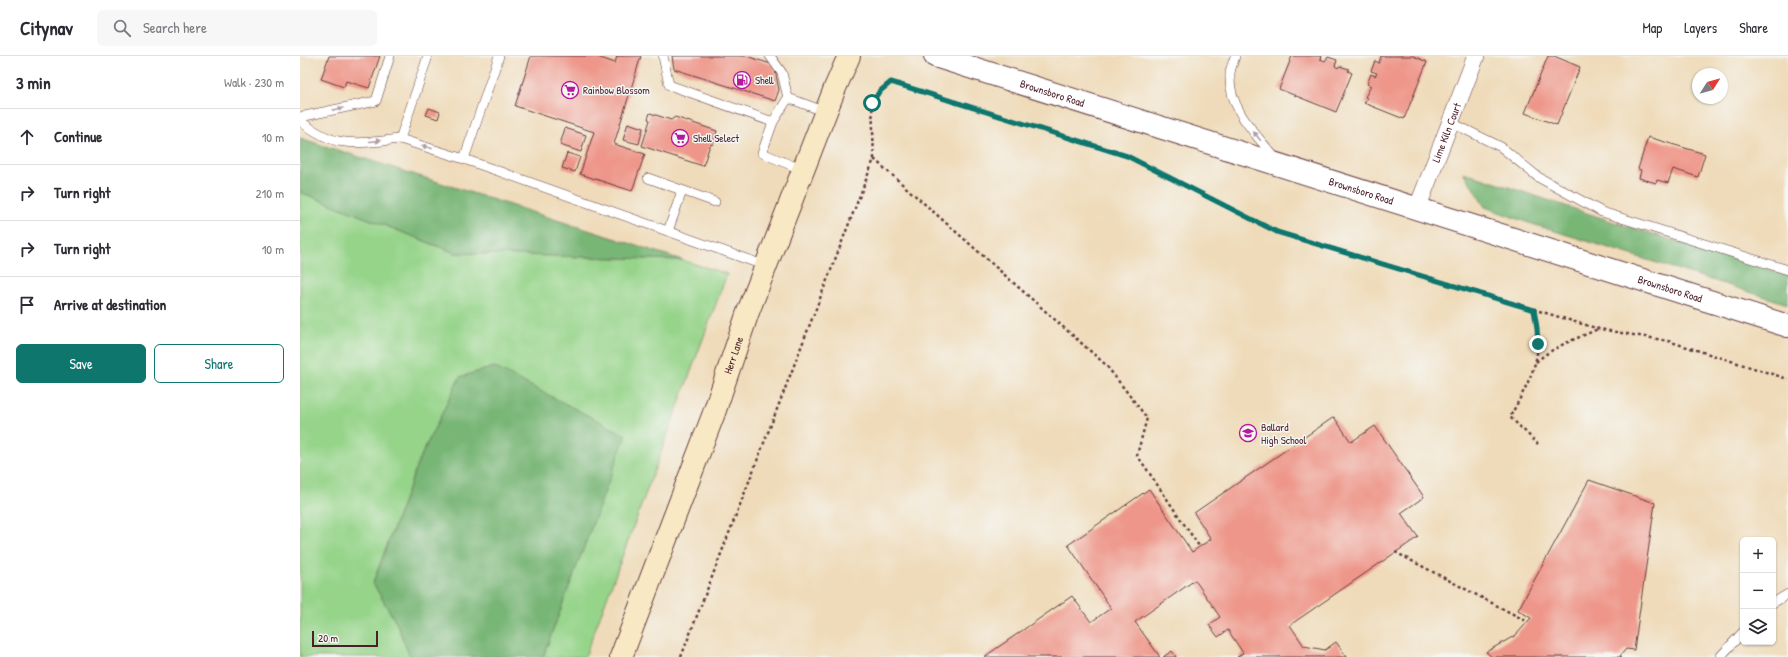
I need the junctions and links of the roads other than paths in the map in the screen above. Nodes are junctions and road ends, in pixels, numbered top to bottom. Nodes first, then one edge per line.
1 (390, 56) edge
2 (428, 56) edge
3 (499, 56) edge
4 (664, 56) edge
5 (770, 56) edge
6 (849, 56) edge
7 (935, 56) edge
8 (1235, 56) edge
9 (1476, 56) edge
10 (788, 98) junction
11 (826, 112) junction
12 (300, 117) edge
13 (300, 121) edge
14 (773, 122) junction
15 (1450, 122) junction
16 (400, 139) junction
17 (464, 159) junction
18 (1282, 166) junction
19 (803, 170) junction
20 (648, 178) dead end
21 (682, 191) junction
22 (715, 202) dead end
23 (1417, 209) junction
24 (668, 231) junction
25 (766, 266) junction
26 (1788, 270) edge
27 (1788, 326) edge
28 (1788, 594) edge
29 (1776, 601) edge
30 (1740, 635) edge
31 (621, 657) edge
32 (1720, 657) edge

12 -> 1 lane
2 - 16 lane
3 - 17 lane
4 - 14 lane
5 - 10 lane
6 - 11 main road, Herr Lane
7 - 18 street, Brownsboro Road
18 -> 8 lane
9 - 15 street, Lime Kiln Court
10 - 11 lane
10 - 14 lane
11 - 19 main road, Herr Lane
13 -> 16 lane
14 - 19 lane
15 - 23 street, Lime Kiln Court
15 - 26 lane
17 -> 16 lane
17 - 24 lane
18 - 23 street, Brownsboro Road
19 - 25 main road, Herr Lane
20 - 21 lane
21 - 22 lane
21 - 24 lane
23 - 27 street, Brownsboro Road
24 - 25 lane
25 - 31 main road, Herr Lane
28 - 29 lane
30 - 32 lane

